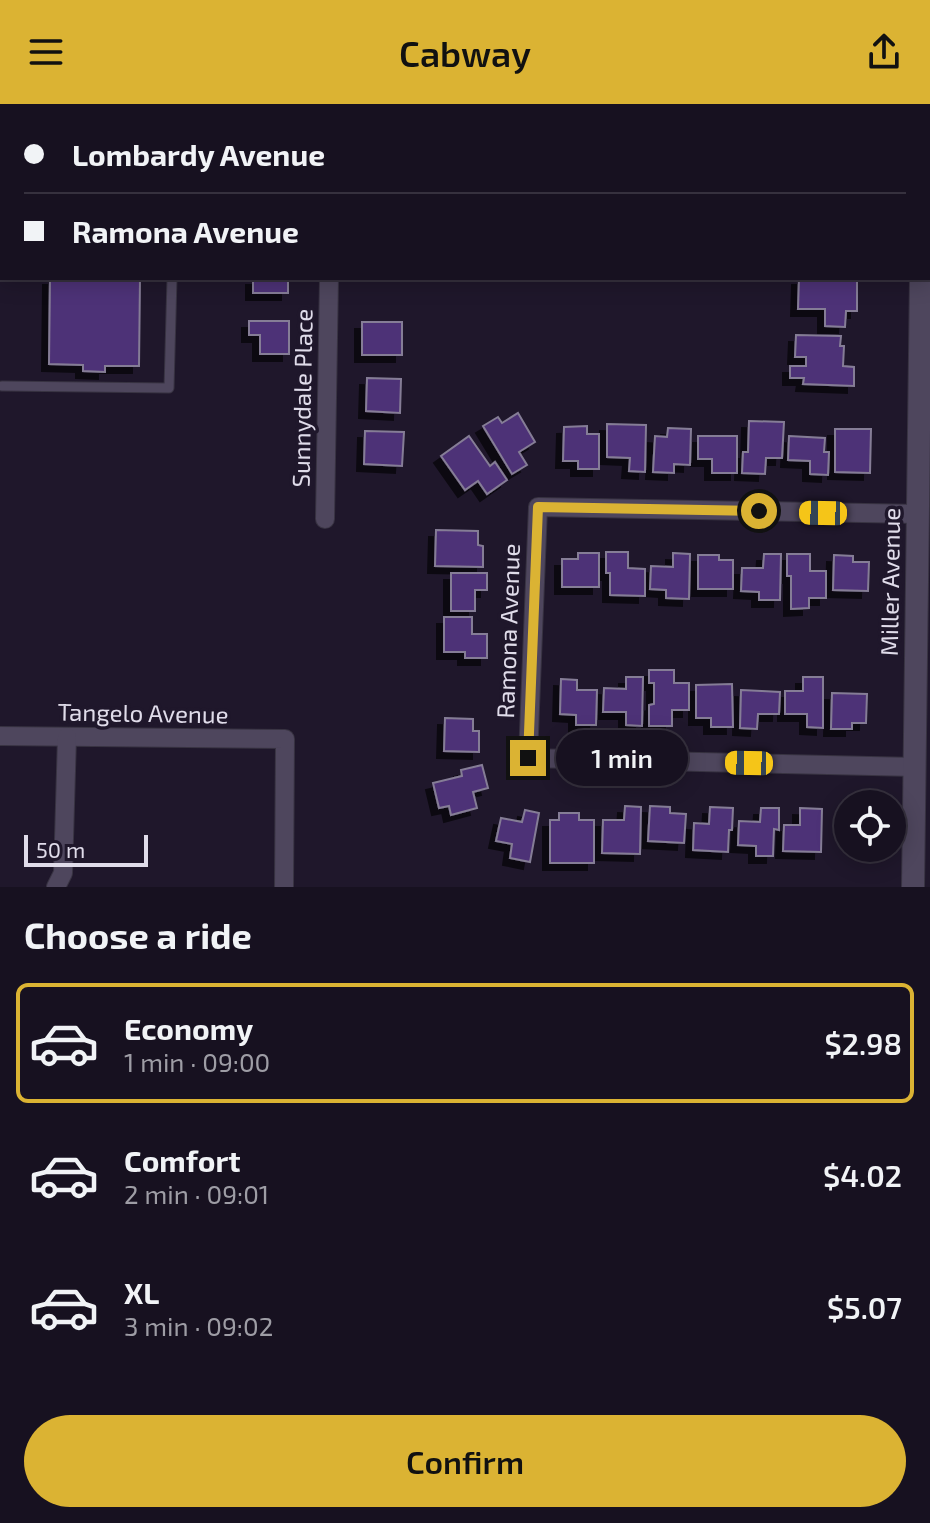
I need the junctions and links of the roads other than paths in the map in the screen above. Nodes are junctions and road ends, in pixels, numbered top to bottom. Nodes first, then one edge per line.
1 (172, 280) edge
2 (329, 280) edge
3 (921, 280) edge
4 (925, 384) edge
5 (2, 386) dead end
6 (918, 514) junction
7 (325, 519) dead end
8 (923, 618) edge
9 (0, 736) edge
10 (67, 737) junction
11 (915, 767) junction
12 (56, 887) edge
13 (284, 887) edge
14 (913, 887) edge

1 - 5 lane
2 - 7 street, Sunnydale Place
3 - 4 street, Miller Avenue
4 - 6 street, Miller Avenue
6 - 8 street, Miller Avenue
6 - 11 street, Ramona Avenue
8 - 11 street, Miller Avenue
9 - 10 street, Tangelo Avenue
10 - 12 street
10 - 13 street, Tangelo Avenue
11 - 14 street, Miller Avenue

